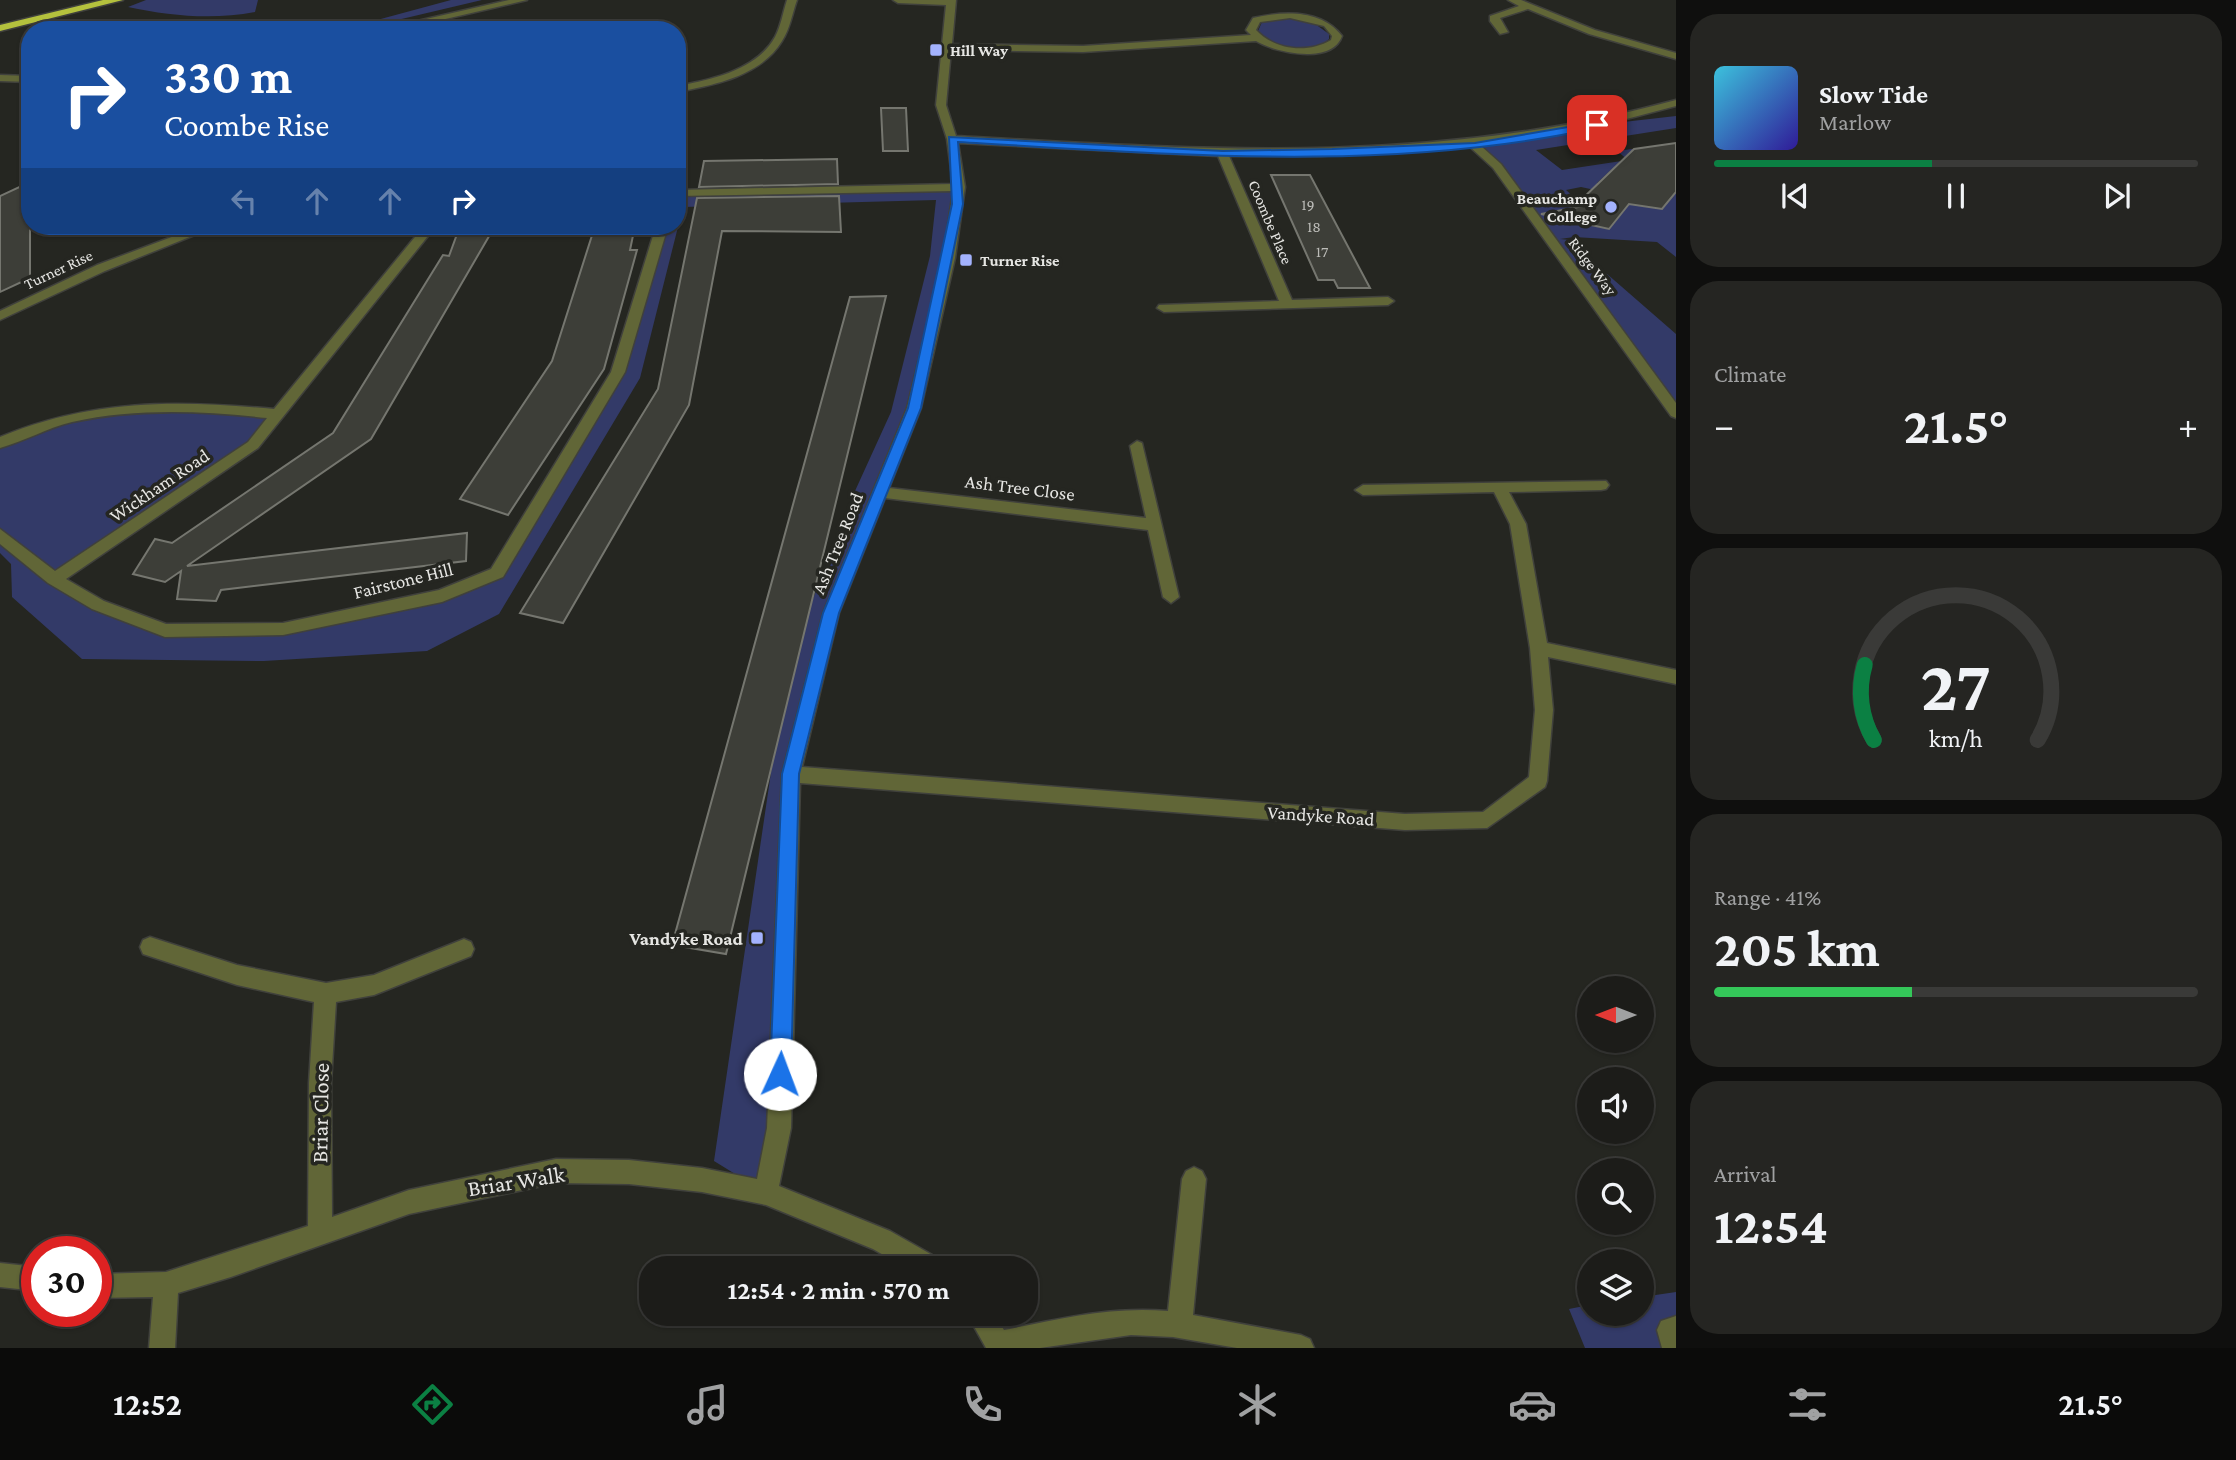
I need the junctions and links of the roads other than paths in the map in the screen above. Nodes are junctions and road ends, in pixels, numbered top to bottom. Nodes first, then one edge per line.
1 (76, 0) edge
2 (117, 0) edge
3 (522, 0) edge
4 (792, 0) edge
5 (898, 0) edge
6 (1513, 0) edge
7 (951, 2) edge
8 (1526, 7) junction
9 (0, 19) edge
10 (29, 21) edge
11 (425, 21) edge
12 (21, 23) edge
13 (0, 28) edge
14 (1503, 32) dead end
15 (1256, 38) junction
16 (945, 47) junction
17 (1676, 56) edge
18 (0, 78) edge
19 (21, 79) edge
20 (686, 87) edge
21 (1676, 103) edge
22 (952, 139) junction
23 (1475, 146) junction
24 (1223, 154) junction
25 (959, 187) junction
26 (686, 192) edge
27 (187, 235) edge
28 (423, 235) edge
29 (659, 235) edge
30 (1388, 301) dead end
31 (1287, 304) junction
32 (1164, 308) dead end
33 (0, 316) edge
34 (1676, 413) edge
35 (276, 414) junction
36 (0, 443) edge
37 (1137, 446) dead end
38 (1601, 485) dead end
39 (1499, 487) junction
40 (1363, 490) dead end
41 (881, 492) junction
42 (1154, 525) junction
43 (0, 535) edge
44 (54, 579) junction
45 (1171, 597) dead end
46 (1539, 648) junction
47 (1676, 677) edge
48 (791, 774) junction
49 (150, 947) dead end
50 (464, 949) dead end
51 (326, 993) junction
52 (1194, 1179) dead end
53 (766, 1193) junction
54 (320, 1233) junction
55 (909, 1256) edge
56 (0, 1275) edge
57 (21, 1277) edge
58 (166, 1284) junction
59 (112, 1286) edge
60 (988, 1326) edge
61 (1179, 1326) junction
62 (1676, 1329) edge
63 (1000, 1346) edge
64 (162, 1348) edge
65 (1301, 1348) edge
66 (1675, 1348) edge

1 - 9 highway
2 - 10 highway
3 - 11 street
4 - 20 street
5 - 7 street
6 - 8 street
7 - 16 street, Ash Tree Road
8 - 14 street
8 - 17 street
12 - 13 highway
15 - 15 street
15 - 16 street
16 - 22 street, Ash Tree Road
18 - 19 street
21 - 23 street
22 - 24 street
22 - 25 street, Ash Tree Road
23 - 24 street
23 - 34 street, Ridge Way
24 - 31 street, Coombe Place
25 - 26 street
25 - 41 street, Ash Tree Road
27 - 33 street, Turner Rise
28 - 35 street, Wickham Road
29 - 44 street, Fairstone Hill
30 - 31 street
31 - 32 street
35 - 36 street
35 - 44 street, Wickham Road
37 - 42 street
38 - 39 street
39 - 40 street
39 - 46 street, Vandyke Road
41 - 42 street, Ash Tree Close
41 - 48 street, Ash Tree Road
42 - 45 street
43 - 44 street, Fairstone Hill
46 - 47 street
46 - 48 street, Vandyke Road
48 - 53 street, Ash Tree Road
49 - 51 street
50 - 51 street
51 - 54 street, Briar Close
52 - 61 street
53 - 54 street, Briar Walk
53 - 55 street, Briar Walk
54 - 58 street, Briar Walk
56 - 57 street
58 - 59 street, Briar Walk
58 - 64 street
60 - 63 street
61 - 63 street
61 - 65 street
62 - 66 street

